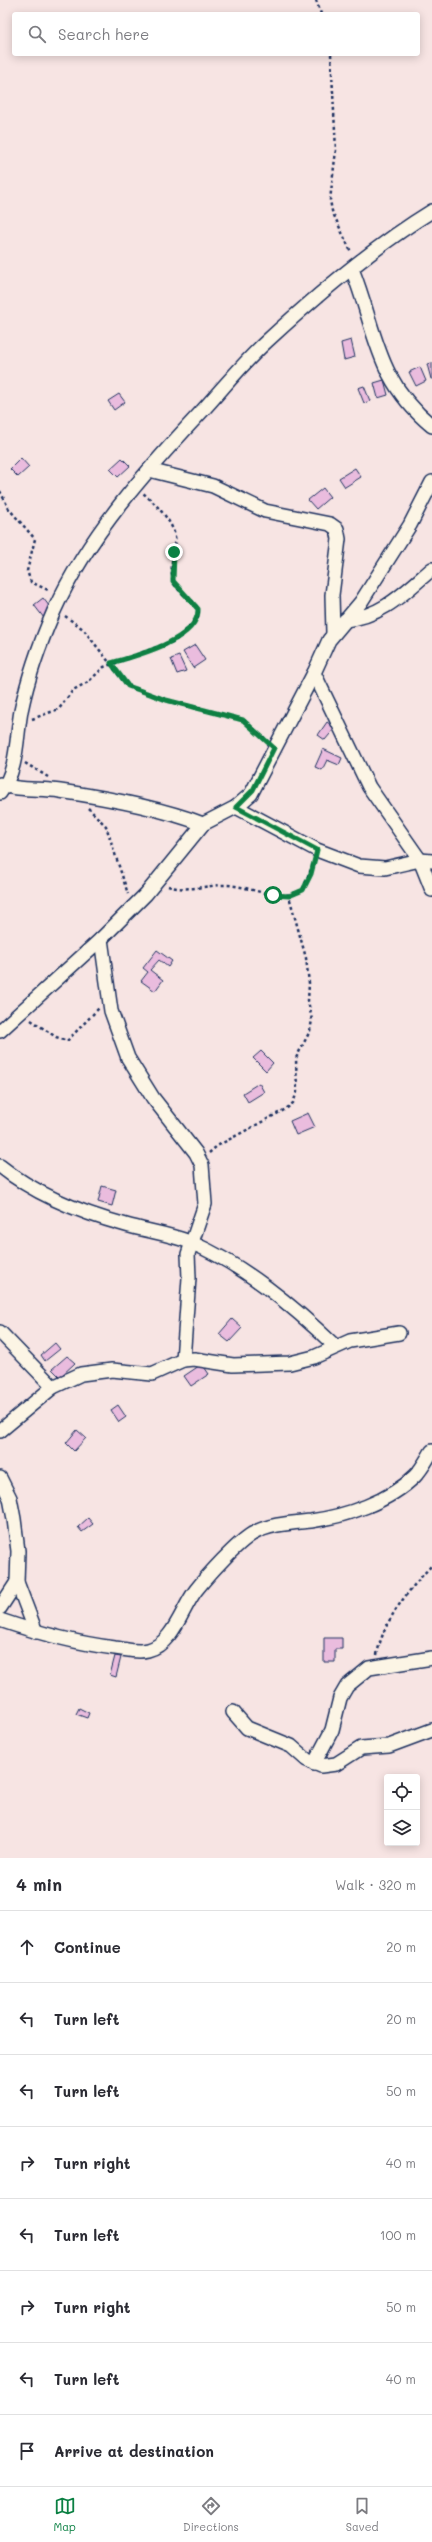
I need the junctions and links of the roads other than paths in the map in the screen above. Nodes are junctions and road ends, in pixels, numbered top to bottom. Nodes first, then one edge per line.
1 (432, 211) edge
2 (355, 266) junction
3 (432, 426) edge
4 (149, 470) junction
5 (432, 482) edge
6 (432, 569) edge
7 (345, 620) junction
8 (333, 633) junction
9 (314, 673) junction
10 (2, 788) edge
11 (236, 807) junction
12 (203, 824) junction
13 (426, 861) edge
14 (432, 890) edge
15 (101, 939) junction
16 (0, 1031) edge
17 (0, 1166) edge
18 (191, 1243) junction
19 (0, 1332) edge
20 (398, 1333) dead end
21 (335, 1346) junction
22 (183, 1360) junction
23 (53, 1387) junction
24 (0, 1430) edge
25 (432, 1451) edge
26 (426, 1473) edge
27 (0, 1478) edge
28 (17, 1582) junction
29 (0, 1608) edge
30 (0, 1620) edge
31 (36, 1632) junction
32 (432, 1658) edge
33 (233, 1712) dead end
34 (432, 1730) edge
35 (314, 1764) junction

1 - 2 street
2 - 3 street
2 - 4 street
4 - 8 street
4 - 10 street
5 - 7 street
6 - 7 street
7 - 8 street
8 - 9 street
9 - 11 street
9 - 13 street
10 - 12 street
11 - 12 street
11 - 13 street
12 - 15 street
13 - 14 street
15 - 16 street
15 - 18 street
17 - 18 street
18 - 21 street
18 - 22 street
19 - 23 street
20 - 21 street
21 - 22 street
22 - 23 street
23 - 24 street
25 - 26 street
26 - 31 street
27 - 28 street
28 - 29 street
28 - 31 street
30 - 31 street
32 - 35 street
33 - 35 street
34 - 35 street

